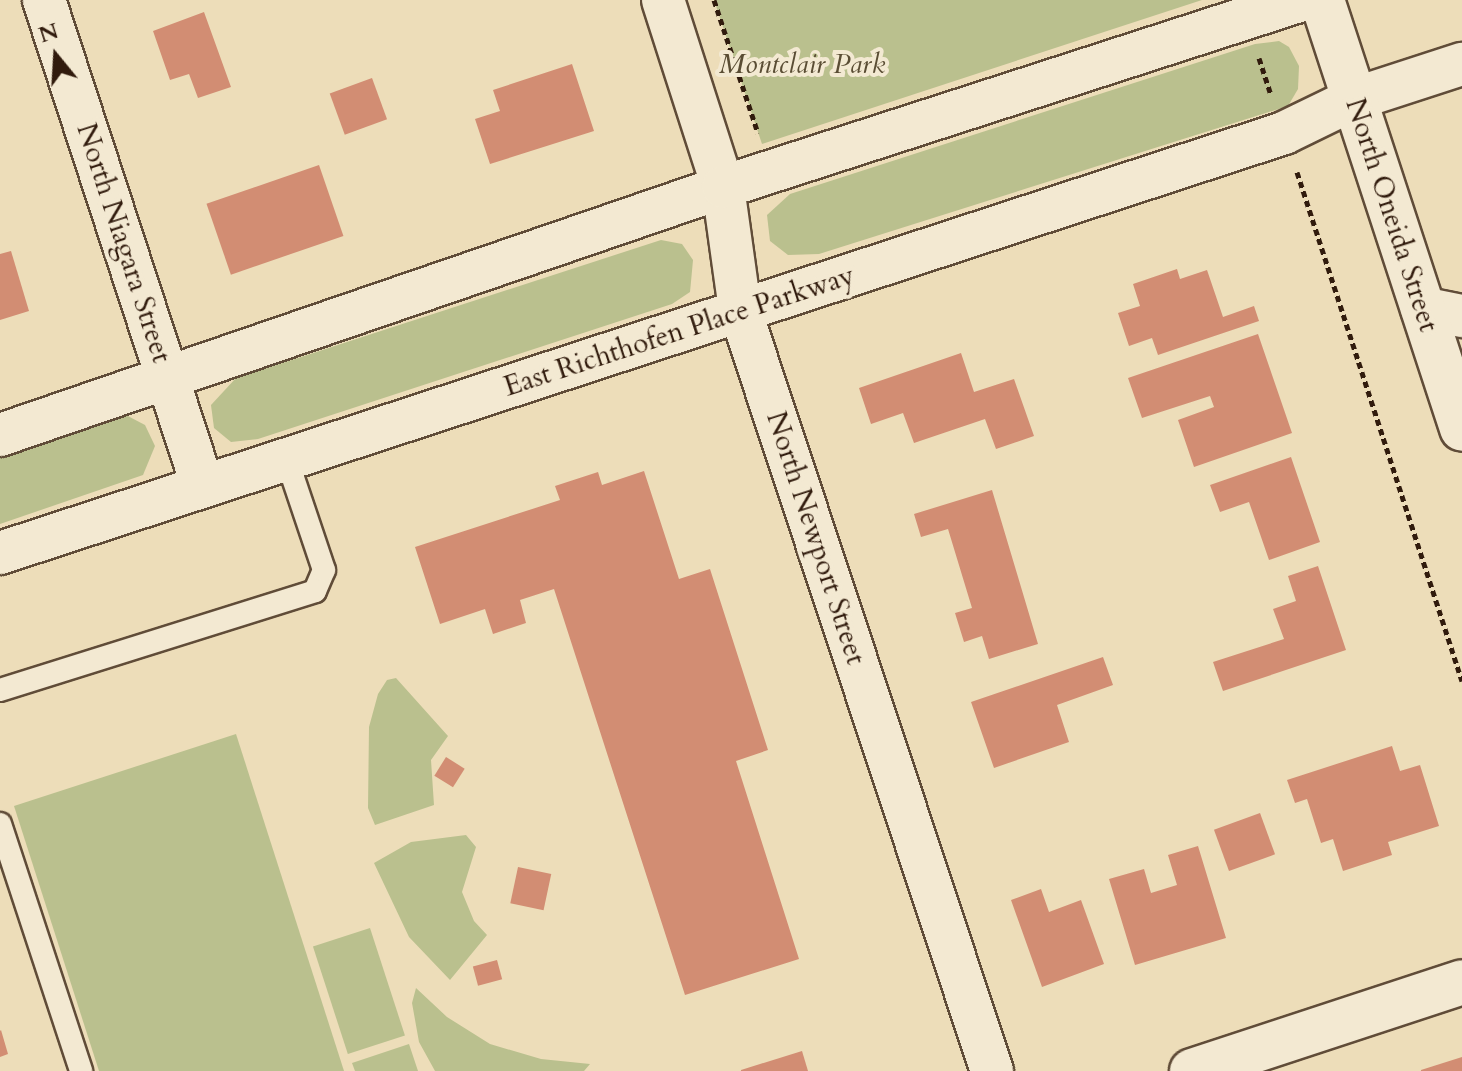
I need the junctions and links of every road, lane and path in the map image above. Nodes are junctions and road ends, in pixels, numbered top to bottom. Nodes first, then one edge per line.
1 (44, 0) edge
2 (663, 0) edge
3 (714, 0) edge
4 (1302, 0) edge
5 (1322, 0) edge
6 (1246, 18) junction
7 (1462, 64) edge
8 (1354, 99) junction
9 (1284, 133) junction
10 (771, 172) junction
11 (723, 187) junction
12 (740, 310) junction
13 (1442, 312) edge
14 (168, 379) junction
15 (1462, 429) edge
16 (0, 435) edge
17 (287, 460) junction
18 (203, 487) junction
19 (0, 553) edge
20 (1462, 681) edge
21 (0, 690) edge
22 (0, 824) edge
23 (1462, 982) edge
24 (81, 1071) edge
25 (992, 1071) edge
26 (1192, 1071) edge

1 - 14 street, North Niagara Street
2 - 11 street, North Newport Street
3 - 10 path
4 - 6 street
5 - 8 street, North Oneida Street
6 - 9 path
6 - 10 street
7 - 8 street, East Richthofen Place Parkway
8 - 9 street, East Richthofen Place Parkway
8 - 13 street, North Oneida Street
9 - 12 street, East Richthofen Place Parkway
9 - 20 path
10 - 11 street
11 - 12 street, North Newport Street
11 - 14 street
12 - 17 street, East Richthofen Place Parkway
12 - 25 street, North Newport Street
13 - 15 street, North Oneida Street
14 - 16 street
14 - 18 street, North Niagara Street
17 - 18 street, East Richthofen Place Parkway
17 - 21 lane
18 - 19 street, East Richthofen Place Parkway
22 - 24 lane
23 - 26 street

